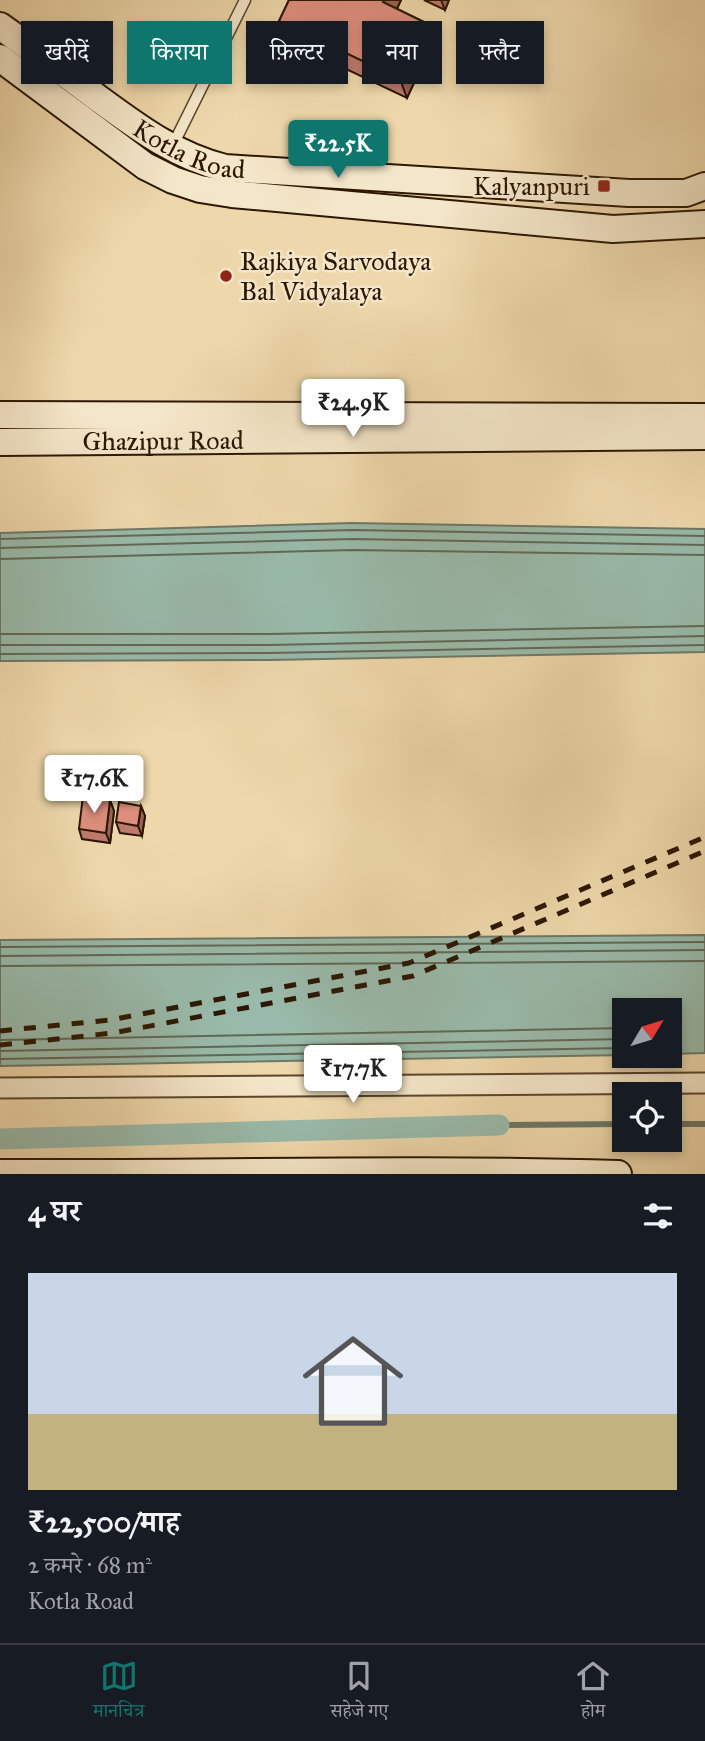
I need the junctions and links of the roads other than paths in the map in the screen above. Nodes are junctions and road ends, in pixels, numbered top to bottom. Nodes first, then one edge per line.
1 (245, 0) edge
2 (0, 26) edge
3 (0, 58) edge
4 (135, 125) junction
5 (119, 147) junction
6 (172, 149) junction
7 (703, 188) edge
8 (704, 224) edge
9 (0, 415) edge
10 (705, 417) edge
11 (705, 436) edge
12 (0, 442) edge
13 (705, 1083) edge
14 (0, 1088) edge
15 (0, 1173) edge
16 (618, 1174) edge

1 - 6 lane
2 - 4 main road, Kotla Road
3 - 5 main road, Kotla Road
4 - 5 main road
4 - 6 main road, Kotla Road
5 - 8 main road, Kotla Road
6 - 7 main road, Kotla Road
7 - 8 main road
9 - 10 main road, Ghazipur Road
11 - 12 main road, Ghazipur Road
13 - 14 street
15 - 16 main road

